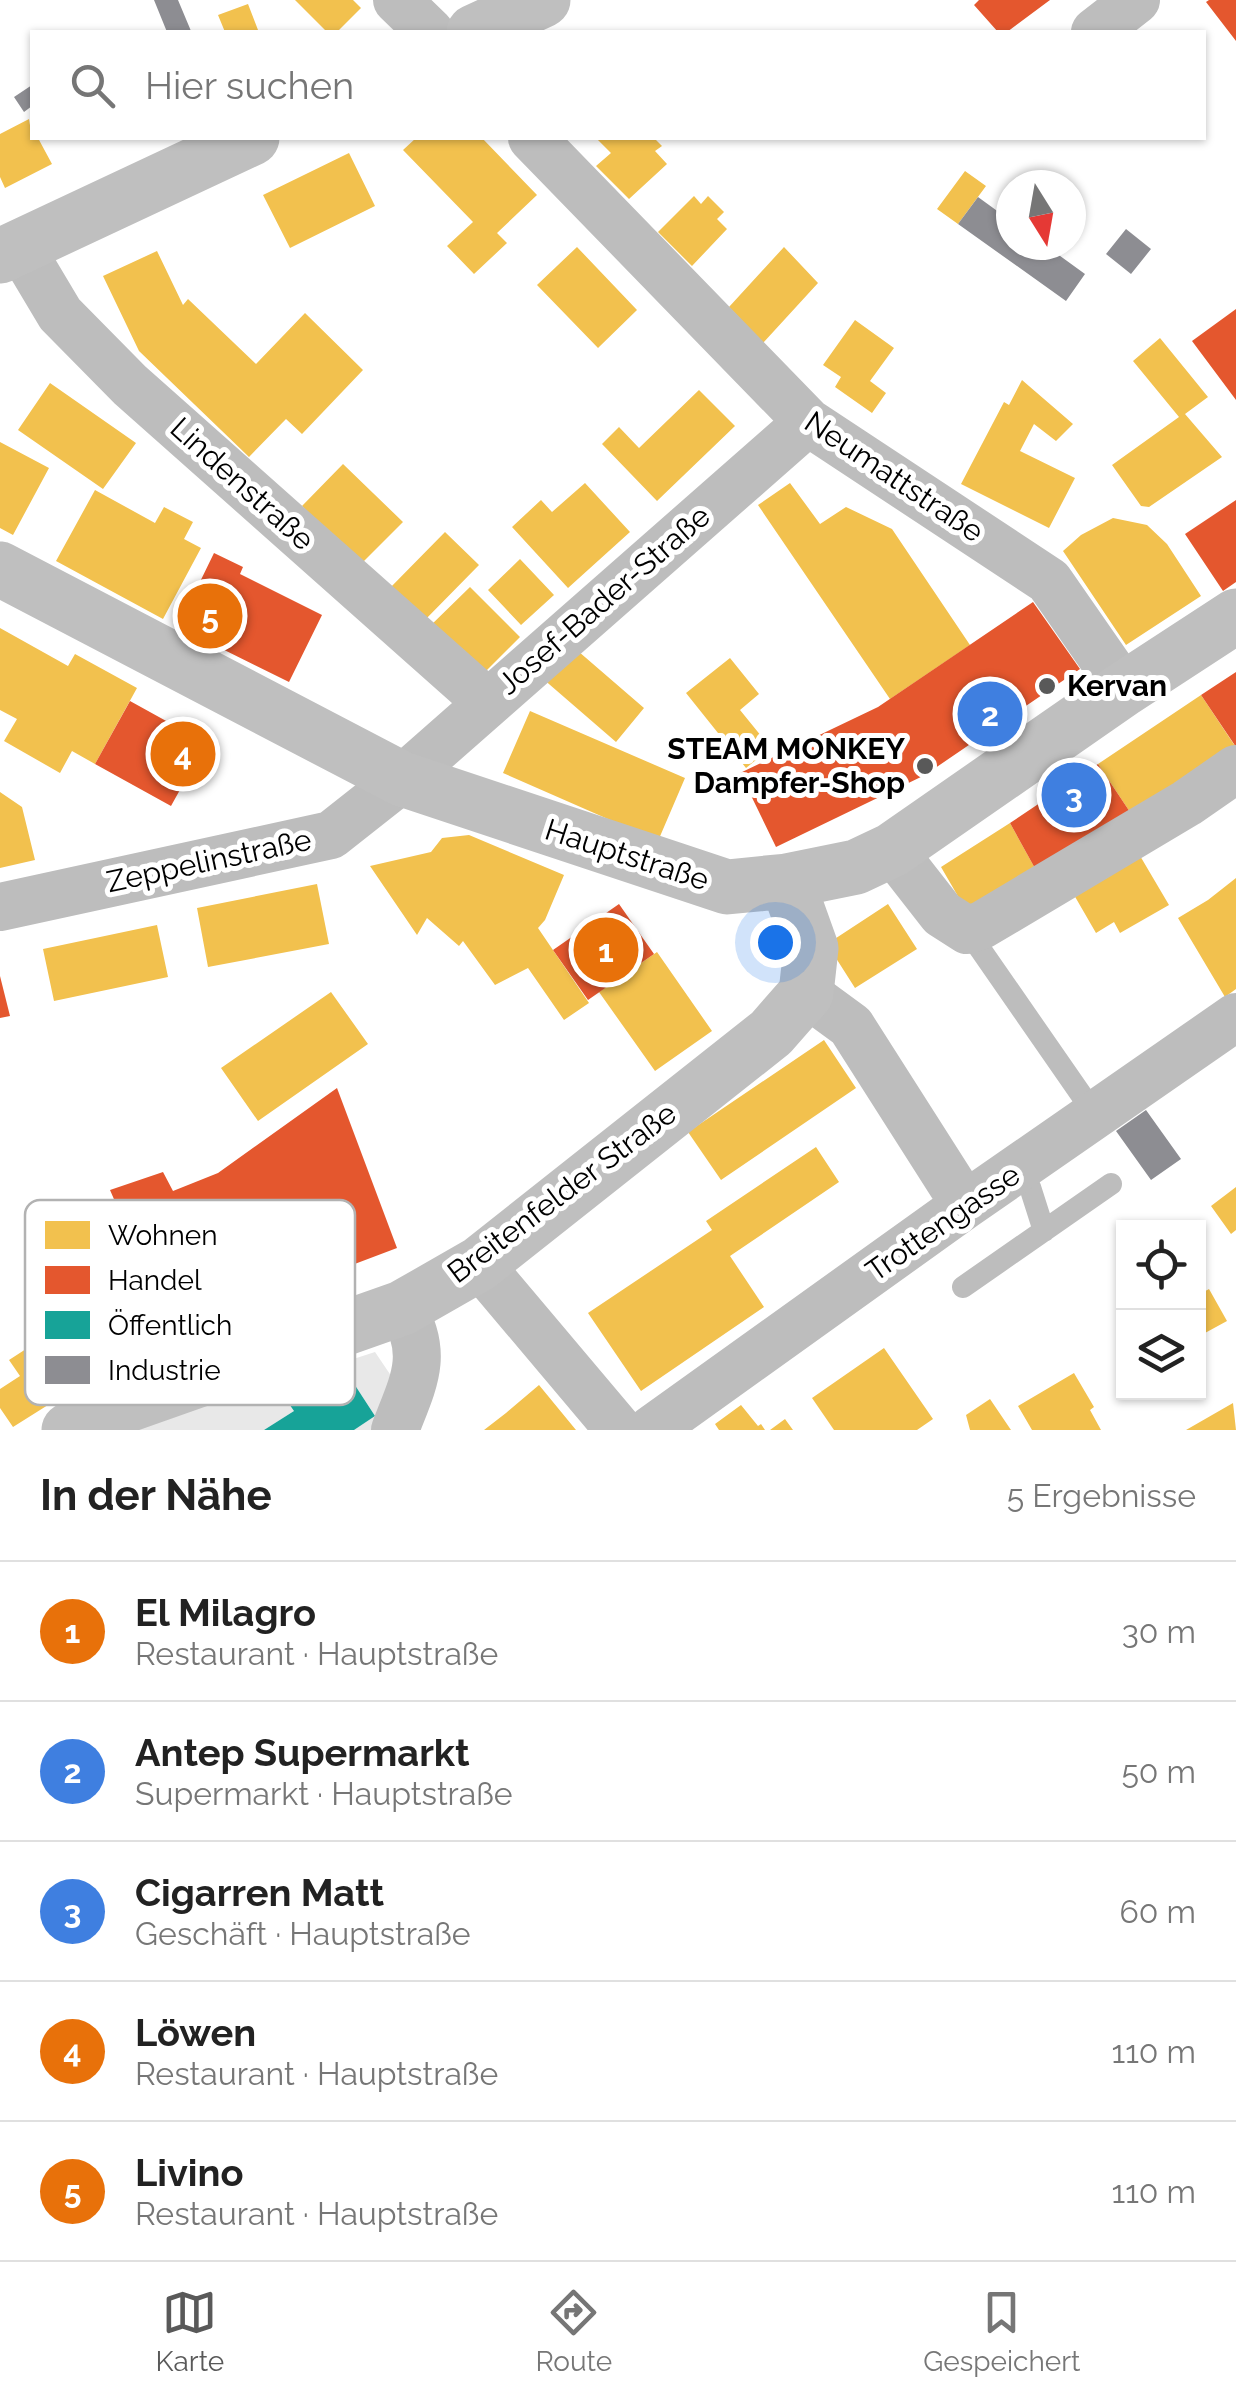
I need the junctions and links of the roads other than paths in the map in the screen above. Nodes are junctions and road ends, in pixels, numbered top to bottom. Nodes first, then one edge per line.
1 (397, 0) edge
2 (543, 0) edge
3 (1136, 0) edge
4 (428, 30) edge
5 (478, 30) edge
6 (1098, 30) edge
7 (248, 140) edge
8 (534, 140) edge
9 (10, 251) edge
10 (808, 422) junction
11 (0, 570) edge
12 (1236, 616) edge
13 (1124, 689) junction
14 (487, 702) junction
15 (1236, 769) edge
16 (402, 779) junction
17 (892, 850) junction
18 (786, 881) junction
19 (0, 908) edge
20 (967, 930) junction
21 (806, 993) junction
22 (1236, 1017) edge
23 (1096, 1116) junction
24 (1009, 1175) junction
25 (1111, 1184) dead end
26 (965, 1204) junction
27 (1044, 1231) junction
28 (478, 1264) junction
29 (963, 1287) dead end
30 (402, 1308) junction
31 (355, 1325) edge
32 (127, 1405) edge
33 (70, 1430) edge
34 (395, 1430) edge
35 (619, 1430) edge
36 (651, 1430) edge

1 - 4 street
2 - 5 street
3 - 6 street
7 - 9 street
8 - 10 street, Neumattstraße
9 - 14 street, Lindenstraße
10 - 13 street, Neumattstraße
10 - 14 street, Josef-Bader-Straße
11 - 16 street, Hauptstraße
12 - 13 street, Hauptstraße
13 - 17 street, Hauptstraße
14 - 16 street, Josef-Bader-Straße
15 - 20 street
16 - 18 street, Hauptstraße
16 - 19 street, Zeppelinstraße
17 - 18 street, Hauptstraße
17 - 20 street
18 - 21 street
20 - 23 lane
21 - 26 street
21 - 28 street, Breitenfelder Straße
22 - 23 street, Trottengasse
23 - 24 street, Trottengasse
24 - 26 street, Trottengasse
24 - 27 lane
25 - 27 lane
26 - 36 street, Trottengasse
27 - 29 lane
28 - 30 street, Breitenfelder Straße
28 - 35 street
30 - 31 street, Breitenfelder Straße
30 - 34 street
32 - 33 street, Breitenfelder Straße

